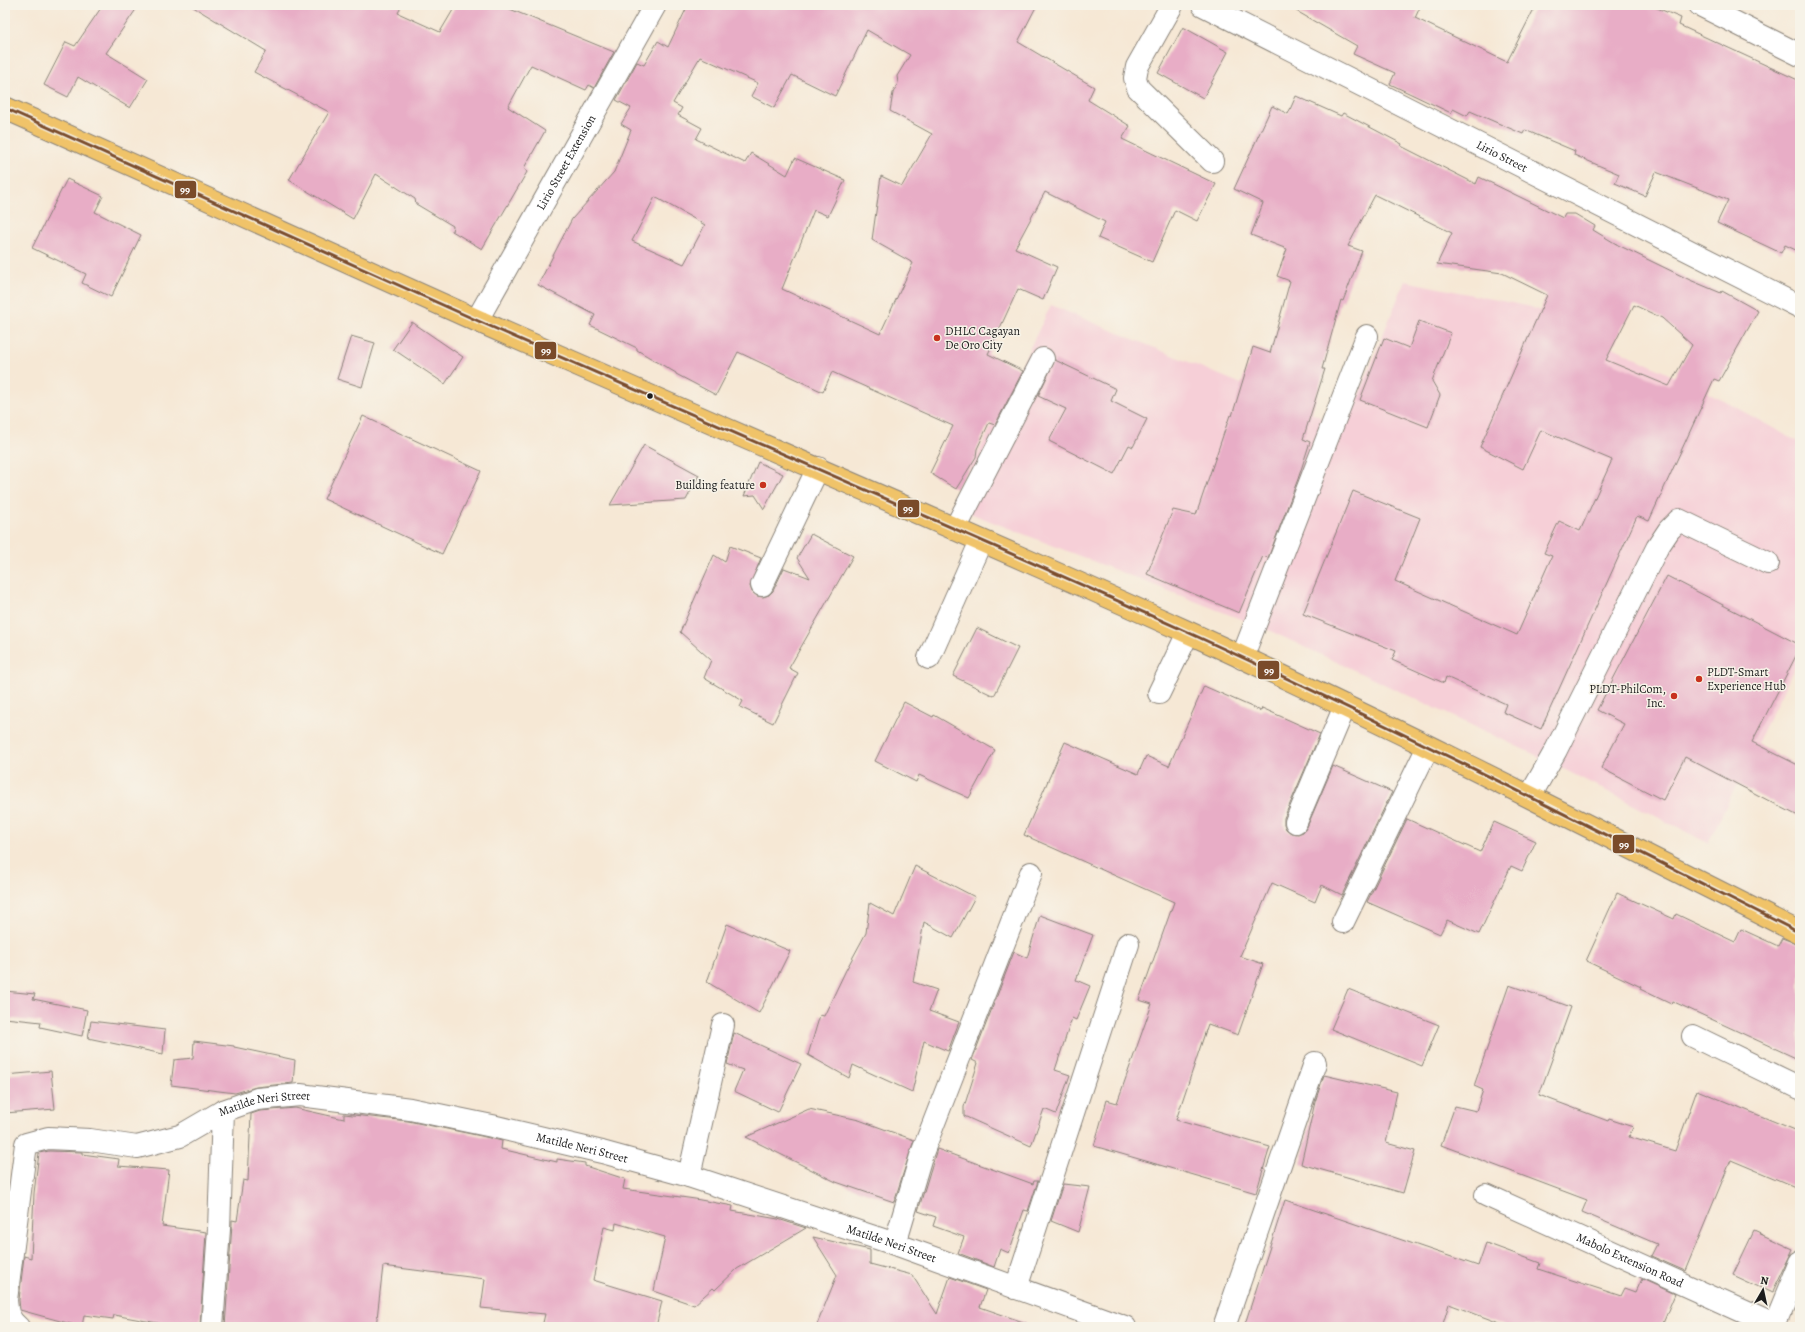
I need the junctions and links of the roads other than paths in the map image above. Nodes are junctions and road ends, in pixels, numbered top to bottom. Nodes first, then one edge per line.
1 (655, 5) edge
2 (1172, 5) edge
3 (1203, 5) edge
4 (1700, 5) edge
5 (1800, 55) edge
6 (5, 108) edge
7 (1212, 161) dead end
8 (1800, 307) edge
9 (477, 320) junction
10 (1367, 336) dead end
11 (1043, 359) dead end
12 (818, 468) junction
13 (955, 529) junction
14 (981, 541) junction
15 (1768, 563) dead end
16 (762, 585) dead end
17 (1188, 633) junction
18 (929, 658) dead end
19 (1242, 658) junction
20 (1159, 693) dead end
21 (1345, 706) junction
22 (1428, 747) junction
23 (1530, 796) junction
24 (1296, 822) dead end
25 (1031, 873) dead end
26 (1343, 922) dead end
27 (1800, 933) edge
28 (1128, 944) dead end
29 (724, 1025) dead end
30 (1694, 1036) dead end
31 (1315, 1063) dead end
32 (1800, 1088) edge
33 (223, 1111) junction
34 (690, 1176) junction
35 (1486, 1195) dead end
36 (894, 1244) junction
37 (1800, 1262) edge
38 (1016, 1288) junction
39 (1773, 1326) edge
40 (18, 1327) edge
41 (212, 1327) edge
42 (1125, 1327) edge
43 (1224, 1327) edge

1 - 9 street, Lirio Street Extension
2 - 7 street
3 - 8 street, Lirio Street
4 - 5 street
6 - 9 main road
9 - 12 main road
10 - 19 street
11 - 13 street
12 - 13 main road
12 - 16 street
13 - 14 main road
14 - 17 main road
14 - 18 street
15 - 23 street
17 - 19 main road
17 - 20 street
19 - 21 main road
21 - 22 main road
21 - 24 street
22 - 23 main road
22 - 26 street
23 - 27 main road
25 - 36 street
28 - 38 street
29 - 34 street
30 - 32 street
31 - 43 street
33 - 34 street, Matilde Neri Street
33 - 40 street, Matilde Neri Street
33 - 41 street
34 - 36 street, Matilde Neri Street
35 - 39 street, Mabolo Extension Road
36 - 38 street, Matilde Neri Street
37 - 39 street
38 - 42 street, Matilde Neri Street

